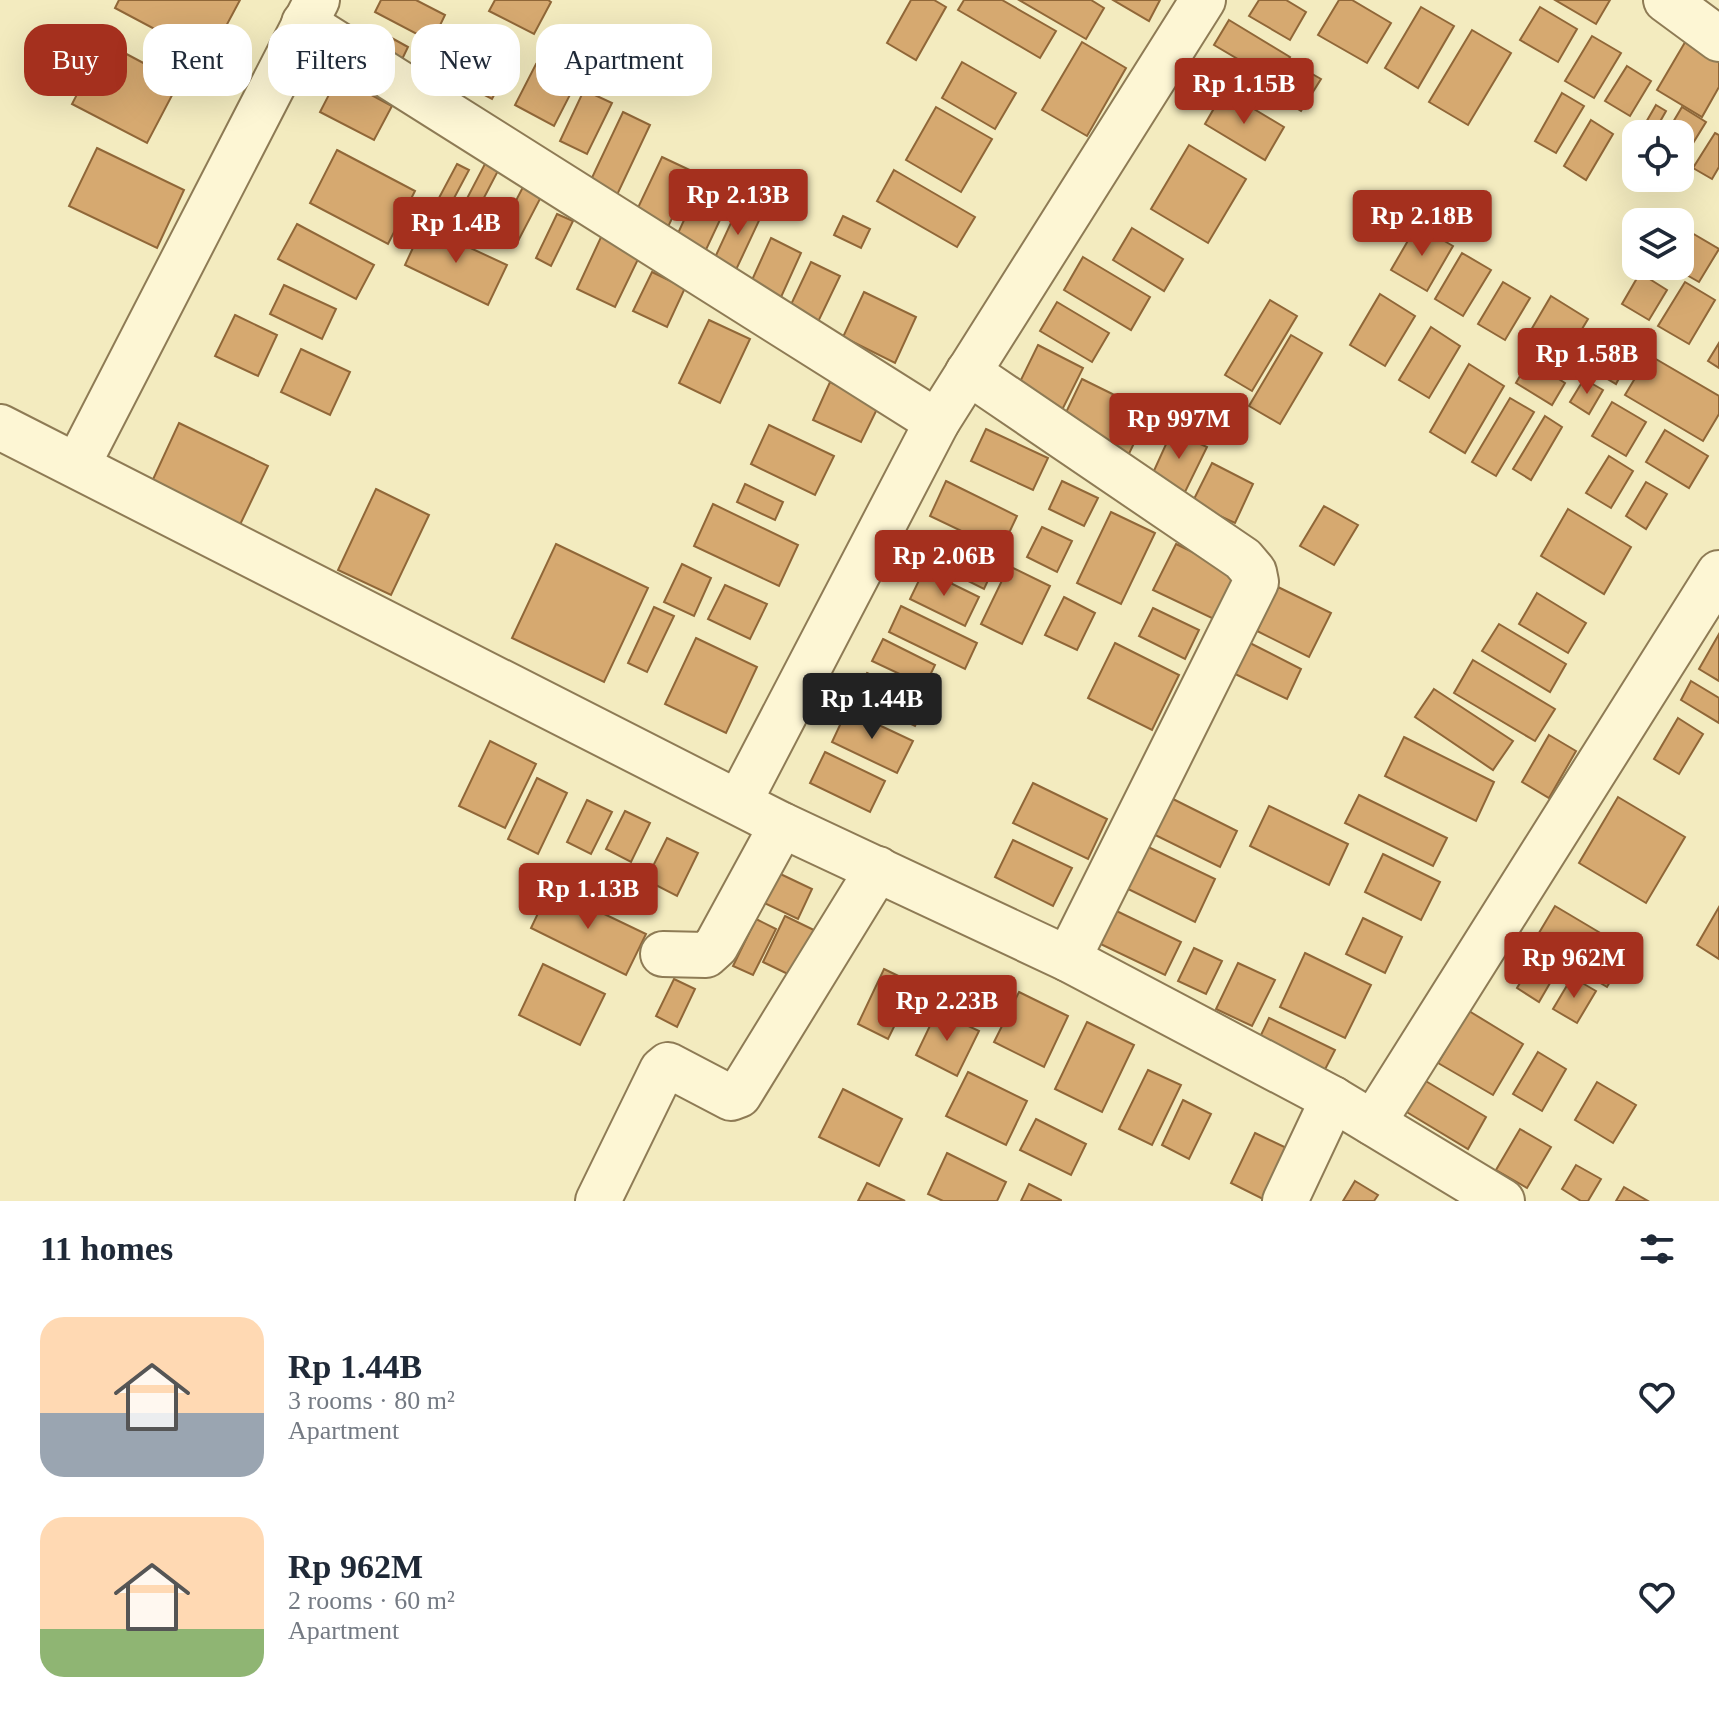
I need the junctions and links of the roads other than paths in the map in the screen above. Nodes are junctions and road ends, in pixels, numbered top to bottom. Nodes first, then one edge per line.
1 (1203, 0) edge
2 (1666, 0) edge
3 (310, 12) edge
4 (1719, 39) edge
5 (968, 372) junction
6 (937, 422) junction
7 (0, 427) edge
8 (78, 464) junction
9 (1719, 573) edge
10 (739, 802) junction
11 (782, 825) junction
12 (878, 869) junction
13 (663, 954) dead end
14 (1068, 959) junction
15 (1333, 1099) junction
16 (1373, 1123) junction
17 (598, 1201) edge
18 (1285, 1201) edge
19 (1502, 1201) edge

1 - 5 street
2 - 4 street
3 - 6 street
3 - 8 street
5 - 6 street
5 - 14 street
6 - 10 street
7 - 8 street
8 - 10 street
9 - 16 street
10 - 11 street
11 - 12 street
11 - 13 street
12 - 14 street
12 - 17 street
14 - 15 street
15 - 16 street
15 - 18 street
16 - 19 street

